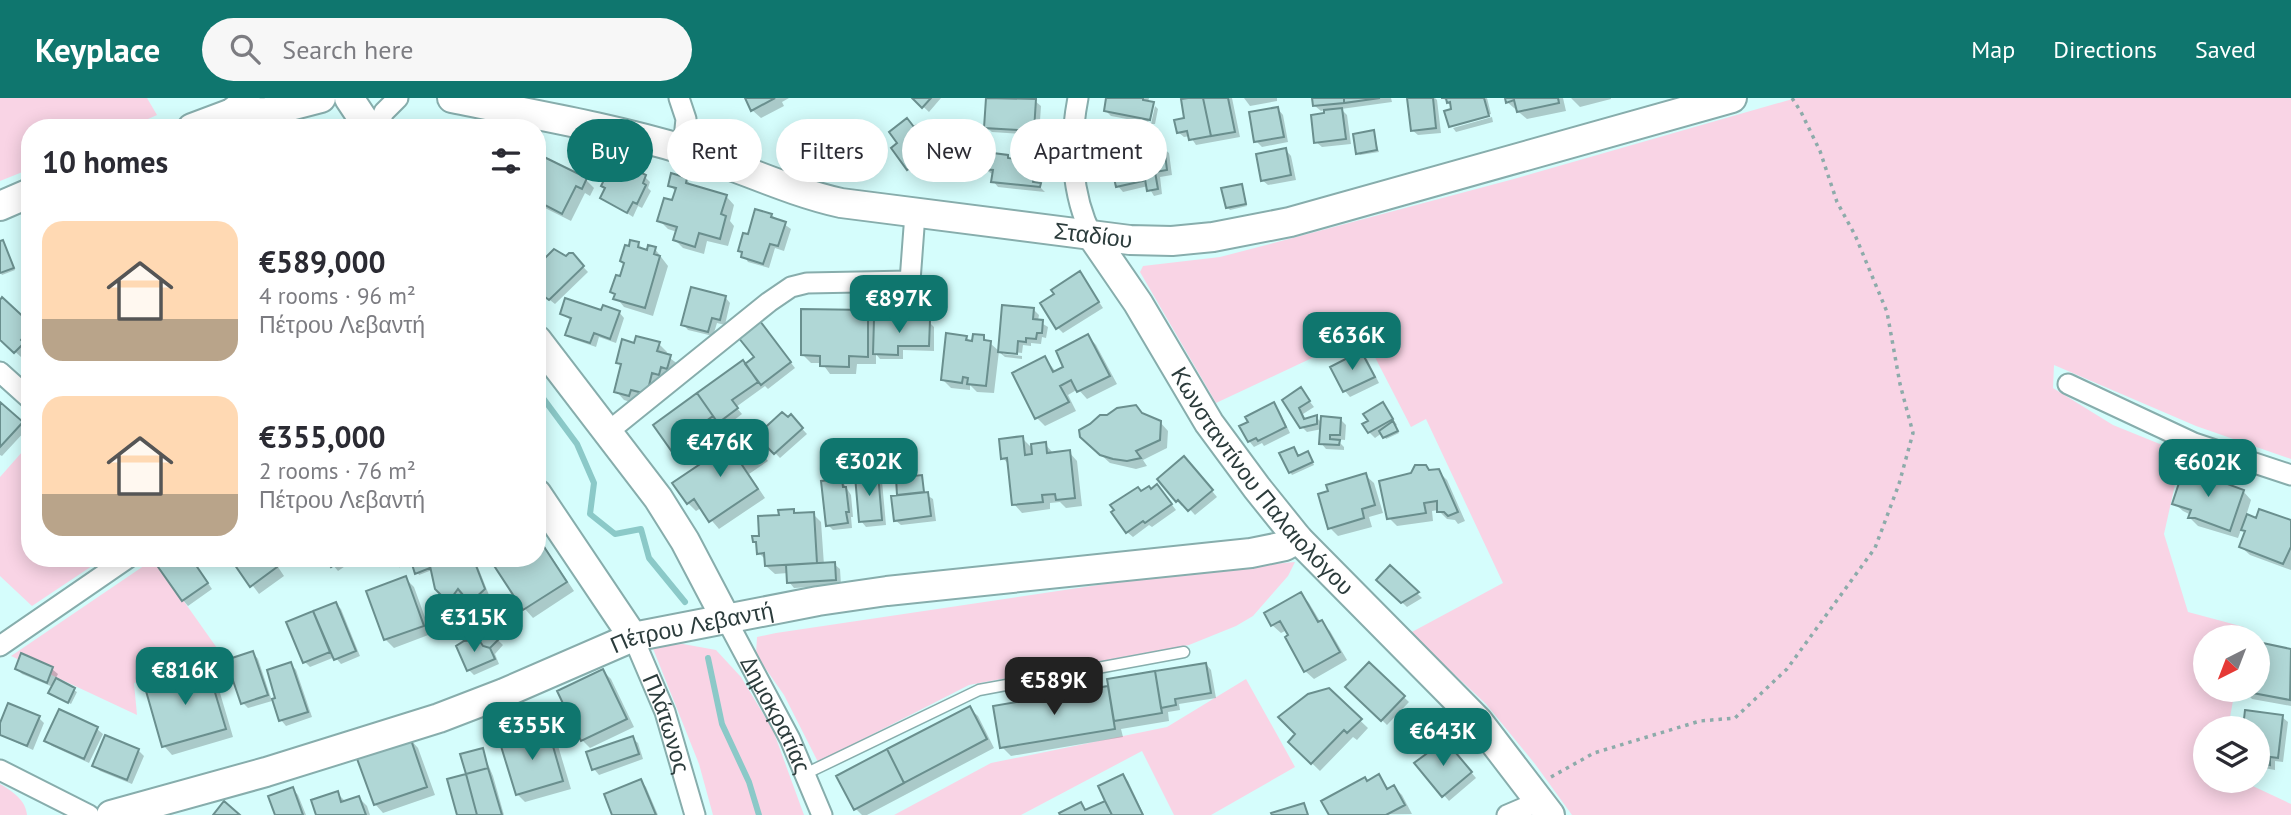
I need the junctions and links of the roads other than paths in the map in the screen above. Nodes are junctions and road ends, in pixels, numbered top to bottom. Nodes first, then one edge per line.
1 (321, 98) edge
2 (349, 98) edge
3 (398, 98) edge
4 (452, 98) edge
5 (679, 98) edge
6 (1077, 98) edge
7 (1732, 98) edge
8 (237, 109) edge
9 (213, 119) edge
10 (363, 119) edge
11 (381, 119) edge
12 (686, 119) edge
13 (667, 145) edge
14 (762, 177) edge
15 (21, 197) edge
16 (0, 206) edge
17 (915, 214) junction
18 (1092, 236) junction
19 (546, 351) edge
20 (0, 372) edge
21 (2068, 383) dead end
22 (21, 391) edge
23 (609, 431) junction
24 (2291, 475) edge
25 (546, 507) edge
26 (1298, 539) junction
27 (115, 567) edge
28 (726, 620) junction
29 (633, 636) junction
30 (0, 646) edge
31 (1184, 652) dead end
32 (0, 770) edge
33 (805, 774) junction
34 (1540, 802) edge
35 (89, 815) edge
36 (111, 815) edge
37 (695, 815) edge
38 (822, 815) edge
39 (1507, 815) edge

1 - 8 street
2 - 10 street
3 - 11 street
4 - 13 street, Σταδίου
5 - 12 street
6 - 18 street, Κωνσταντίνου Παλαιολόγου
7 - 18 street, Σταδίου
8 - 9 street
14 - 17 street, Σταδίου
15 - 16 street
17 - 18 street, Σταδίου
17 - 23 street
18 - 26 street, Κωνσταντίνου Παλαιολόγου
19 - 23 street, Δημοκρατίας
20 - 22 street
21 - 24 street
23 - 28 street, Δημοκρατίας
25 - 29 street, Πλάτωνος
26 - 28 street, Πέτρου Λεβαντή
26 - 34 street, Κωνσταντίνου Παλαιολόγου
27 - 30 street
28 - 29 street, Πέτρου Λεβαντή
28 - 33 street, Δημοκρατίας
29 - 36 street, Πέτρου Λεβαντή
29 - 37 street, Πλάτωνος
31 - 33 lane
32 - 35 street
33 - 38 street, Δημοκρατίας
34 - 39 street

